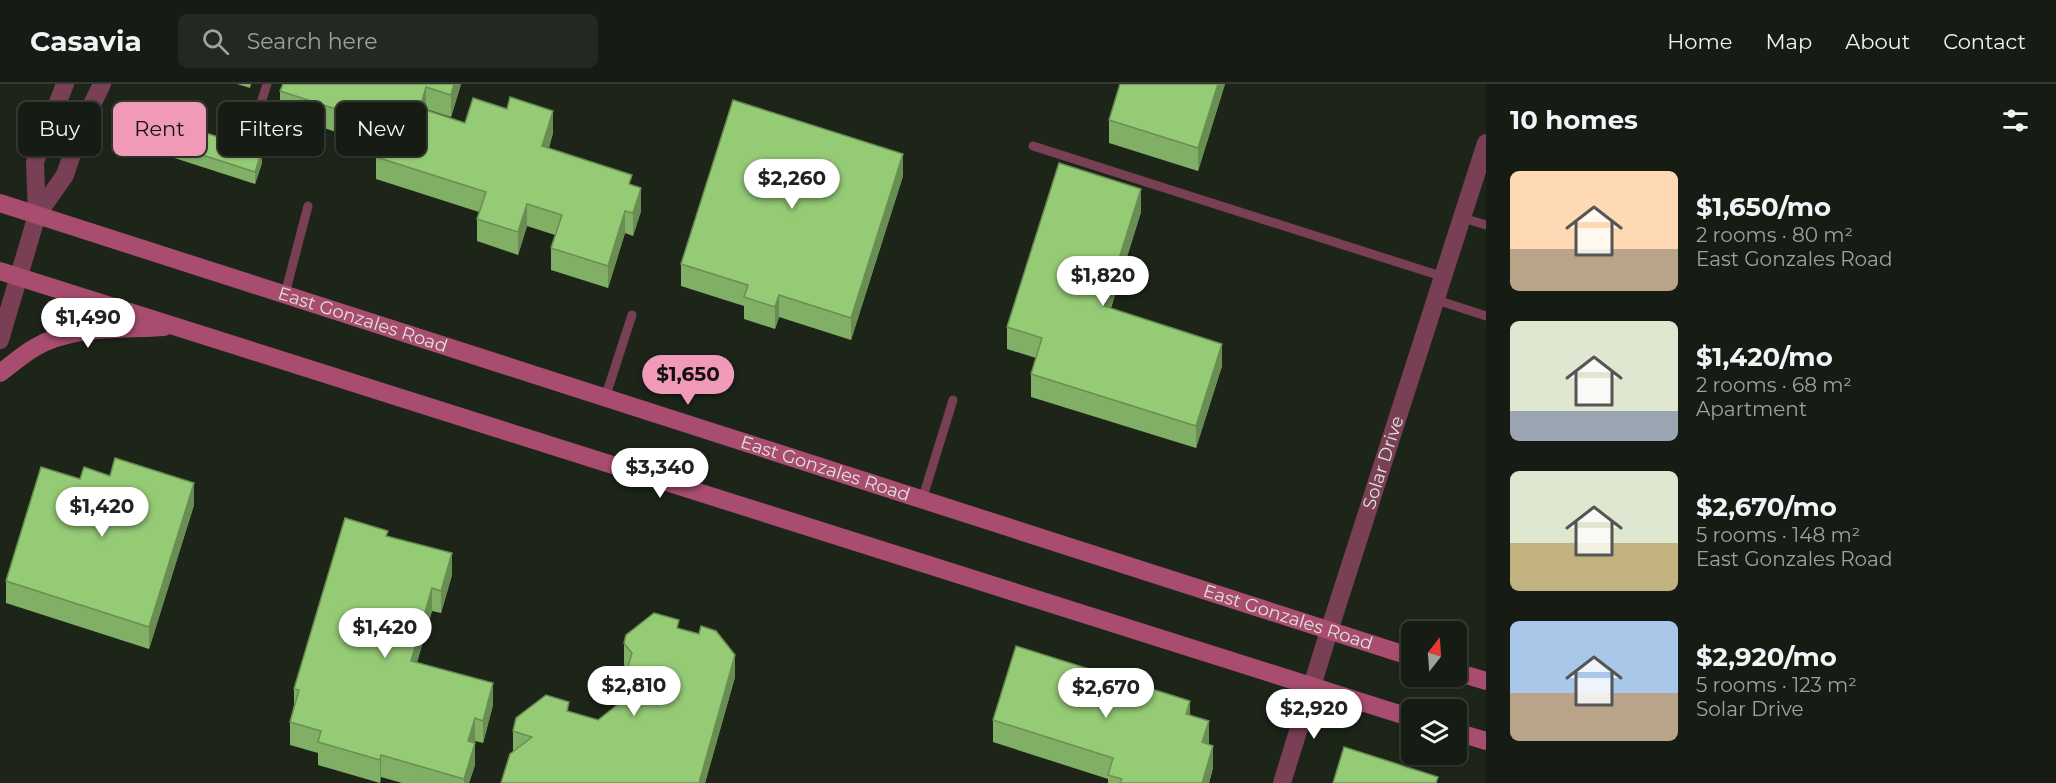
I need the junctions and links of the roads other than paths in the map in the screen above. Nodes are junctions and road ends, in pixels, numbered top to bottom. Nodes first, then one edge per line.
1 (65, 84) edge
2 (102, 84) edge
3 (267, 84) edge
4 (261, 102) edge
5 (1486, 143) edge
6 (1033, 146) dead end
7 (0, 203) edge
8 (308, 206) dead end
9 (37, 215) junction
10 (1463, 218) junction
11 (1486, 225) edge
12 (0, 270) edge
13 (19, 276) junction
14 (1444, 277) junction
15 (285, 294) junction
16 (1437, 300) junction
17 (632, 315) dead end
18 (1486, 316) edge
19 (174, 326) junction
20 (0, 340) edge
21 (0, 373) edge
22 (605, 398) junction
23 (953, 400) dead end
24 (922, 500) junction
25 (1329, 631) junction
26 (1401, 654) edge
27 (1467, 675) edge
28 (1486, 681) edge
29 (1312, 687) junction
30 (1401, 715) edge
31 (1467, 735) edge
32 (1486, 741) edge
33 (1282, 783) edge

1 - 9 street
2 - 9 street
3 - 4 lane
5 - 10 street, Solar Drive
6 - 14 lane
7 - 9 main road, East Gonzales Road
8 - 15 lane
9 - 13 street
9 - 15 main road, East Gonzales Road
10 - 11 lane
10 - 14 street, Solar Drive
12 - 13 main road
13 - 19 main road
13 - 20 street
14 - 16 street, Solar Drive
15 - 22 main road, East Gonzales Road
16 - 18 lane
16 - 25 street, Solar Drive
17 - 22 lane
19 - 21 main road
19 - 29 main road
22 - 24 main road, East Gonzales Road
23 - 24 lane
24 - 25 main road, East Gonzales Road
25 - 26 main road, East Gonzales Road
25 - 29 street, Solar Drive
27 - 28 main road
29 - 30 main road
29 - 33 street, Solar Drive
31 - 32 main road

